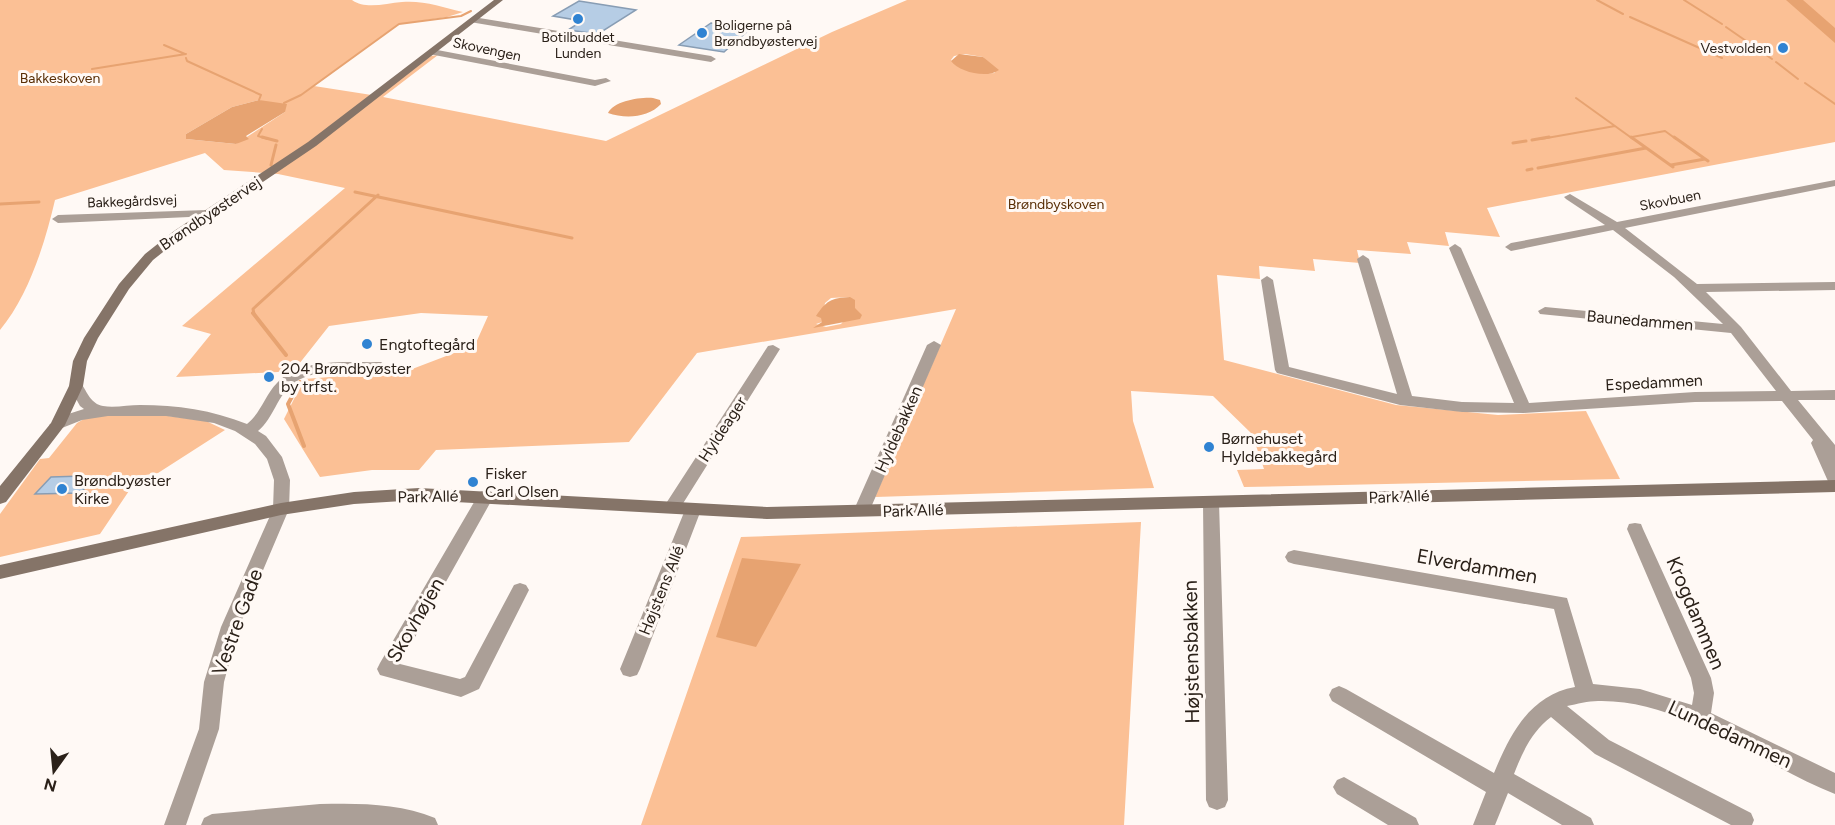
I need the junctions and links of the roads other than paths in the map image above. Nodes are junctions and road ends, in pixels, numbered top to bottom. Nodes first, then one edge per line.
1 (500, 0) edge
2 (473, 20) junction
3 (432, 52) junction
4 (711, 59) dead end
5 (606, 81) dead end
6 (1835, 183) edge
7 (1570, 196) dead end
8 (207, 214) junction
9 (58, 219) dead end
10 (1616, 226) junction
11 (1511, 247) dead end
12 (1455, 248) dead end
13 (1363, 259) dead end
14 (1267, 280) dead end
15 (1835, 286) edge
16 (1695, 288) junction
17 (1545, 311) dead end
18 (1735, 329) junction
19 (934, 345) dead end
20 (773, 350) dead end
21 (381, 367) dead end
22 (76, 387) junction
23 (1835, 395) edge
24 (1786, 396) junction
25 (1406, 401) junction
26 (1524, 408) junction
27 (98, 410) junction
28 (57, 425) junction
29 (247, 430) junction
30 (1816, 435) junction
31 (1835, 455) edge
32 (1835, 479) edge
33 (1835, 486) edge
34 (486, 496) junction
35 (0, 498) edge
36 (1211, 502) junction
37 (281, 509) junction
38 (671, 509) junction
39 (693, 510) junction
40 (861, 512) junction
41 (1635, 528) dead end
42 (1294, 557) dead end
43 (0, 572) edge
44 (520, 590) dead end
45 (630, 669) dead end
46 (1586, 693) junction
47 (1339, 695) dead end
48 (1551, 704) junction
49 (1700, 717) junction
50 (1502, 783) junction
51 (1835, 784) edge
52 (1344, 787) dead end
53 (1216, 800) dead end
54 (1743, 820) dead end
55 (175, 825) edge
56 (212, 825) edge
57 (427, 825) edge
58 (1408, 825) edge
59 (1484, 825) edge
60 (1583, 825) edge

1 - 2 street, Brøndbyøstervej
2 - 3 street, Brøndbyøstervej
2 - 4 street
3 - 5 street, Skovengen
3 - 8 street, Brøndbyøstervej
6 - 10 street, Skovbuen
7 - 10 street, Baunedammen
8 - 9 street, Bakkegårdsvej
8 - 22 street, Brøndbyøstervej
10 - 11 street, Skovbuen
10 - 16 street, Baunedammen
12 - 26 street
13 - 25 street
14 - 25 street, Espedammen
15 - 16 street
16 - 18 street, Baunedammen
17 - 18 street, Baunedammen
18 - 24 street, Baunedammen
19 - 40 street, Hyldebakken
20 - 38 street, Hyldeager
21 - 29 street
22 - 27 street
22 - 28 street, Brøndbyøstervej
23 - 24 street, Espedammen
24 - 26 street, Espedammen
24 - 30 street, Baunedammen
25 - 26 street, Espedammen
27 - 28 street, Vestre Gade
27 - 29 street, Vestre Gade
28 - 35 street, Brøndbyøstervej
29 - 37 street, Vestre Gade
30 - 31 street, Baunedammen
30 - 32 street, Baunedammen
33 - 36 street, Park Allé
34 - 37 street, Park Allé
34 - 38 street, Park Allé
34 - 44 street, Skovhøjen
36 - 40 street, Park Allé
36 - 53 street, Højstensbakken
37 - 43 street, Park Allé
37 - 55 street, Vestre Gade
38 - 39 street, Park Allé
39 - 40 street, Park Allé
39 - 45 street, Højstens Allé
41 - 49 street, Krogdammen
42 - 46 street, Elverdammen
46 - 48 street, Lundedammen
46 - 49 street, Lundedammen
47 - 50 street
48 - 50 street, Lundedammen
48 - 54 street
49 - 51 street, Lundedammen
50 - 59 street, Lundedammen
50 - 60 street
52 - 58 street
56 - 57 street

